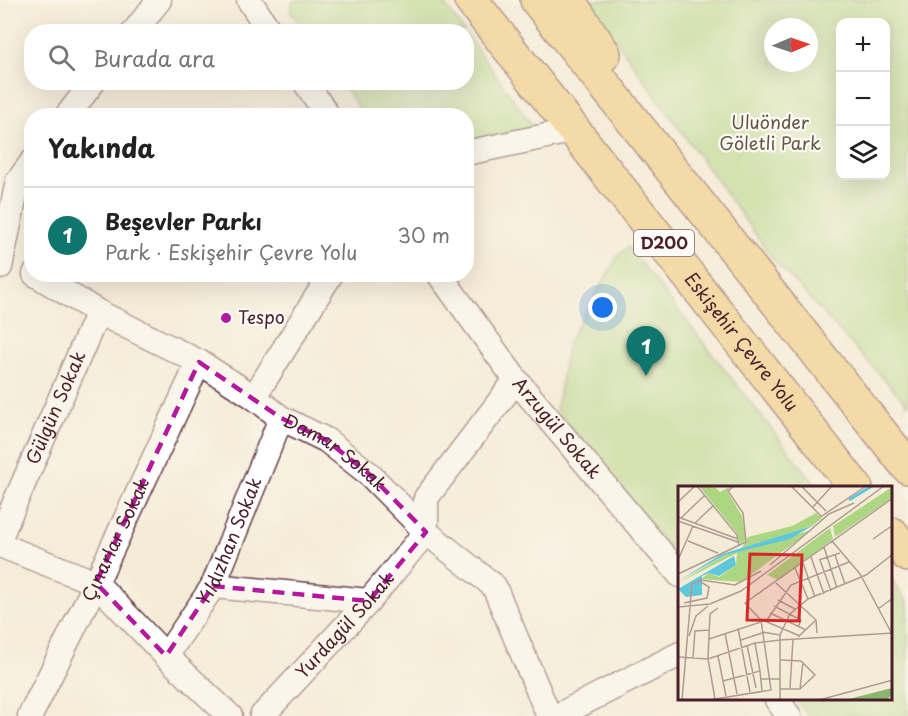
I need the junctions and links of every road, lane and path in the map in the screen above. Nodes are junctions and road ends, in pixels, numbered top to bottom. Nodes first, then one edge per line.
1 (159, 0) edge
2 (471, 0) edge
3 (537, 0) edge
4 (568, 0) edge
5 (254, 3) edge
6 (140, 24) edge
7 (266, 24) edge
8 (87, 90) edge
9 (310, 90) edge
10 (73, 108) edge
11 (323, 108) edge
12 (575, 130) junction
13 (474, 151) edge
14 (668, 168) junction
15 (16, 175) edge
16 (0, 269) edge
17 (24, 271) edge
18 (48, 282) edge
19 (326, 282) edge
20 (445, 282) edge
21 (763, 286) junction
22 (98, 312) junction
23 (199, 362) junction
24 (516, 380) junction
25 (254, 397) junction
26 (281, 418) junction
27 (908, 435) edge
28 (908, 467) edge
29 (854, 486) edge
30 (426, 532) junction
31 (893, 536) edge
32 (0, 537) edge
33 (0, 544) edge
34 (908, 555) edge
35 (678, 573) edge
36 (96, 583) junction
37 (213, 586) junction
38 (369, 601) junction
39 (678, 655) edge
40 (166, 656) junction
41 (778, 701) edge
42 (30, 716) edge
43 (230, 716) edge
44 (262, 716) edge
45 (549, 716) edge
46 (557, 716) edge
47 (789, 716) edge

1 - 6 street
2 - 12 highway, Eskişehir Çevre Yolu / D200
3 - 14 highway, D200
4 - 14 highway
5 - 7 street
8 - 10 street
9 - 11 street
12 - 13 street
12 - 29 highway, Eskişehir Çevre Yolu / D200
14 - 21 highway, D200
15 - 16 street
16 - 17 street
18 - 22 street, Damar Sokak
19 - 25 street
20 - 24 street, Arzugül Sokak
21 - 27 highway
21 - 28 highway, D200
22 - 23 street, Damar Sokak
22 - 32 street, Gülgün Sokak
23 - 25 street, Damar Sokak
23 - 36 street, Çınarlar Sokak
24 - 30 street
24 - 35 street, Arzugül Sokak
25 - 26 street, Damar Sokak
26 - 30 street, Damar Sokak
26 - 37 street, Yıldızhan Sokak
30 - 38 street, Yurdagül Sokak
30 - 45 street, Damar Sokak
31 - 34 highway
33 - 36 street
36 - 40 street
36 - 42 street, Çınarlar Sokak
37 - 38 street
37 - 40 street, Yıldızhan Sokak
38 - 44 street, Yurdagül Sokak
39 - 46 street
40 - 43 street
41 - 47 street

